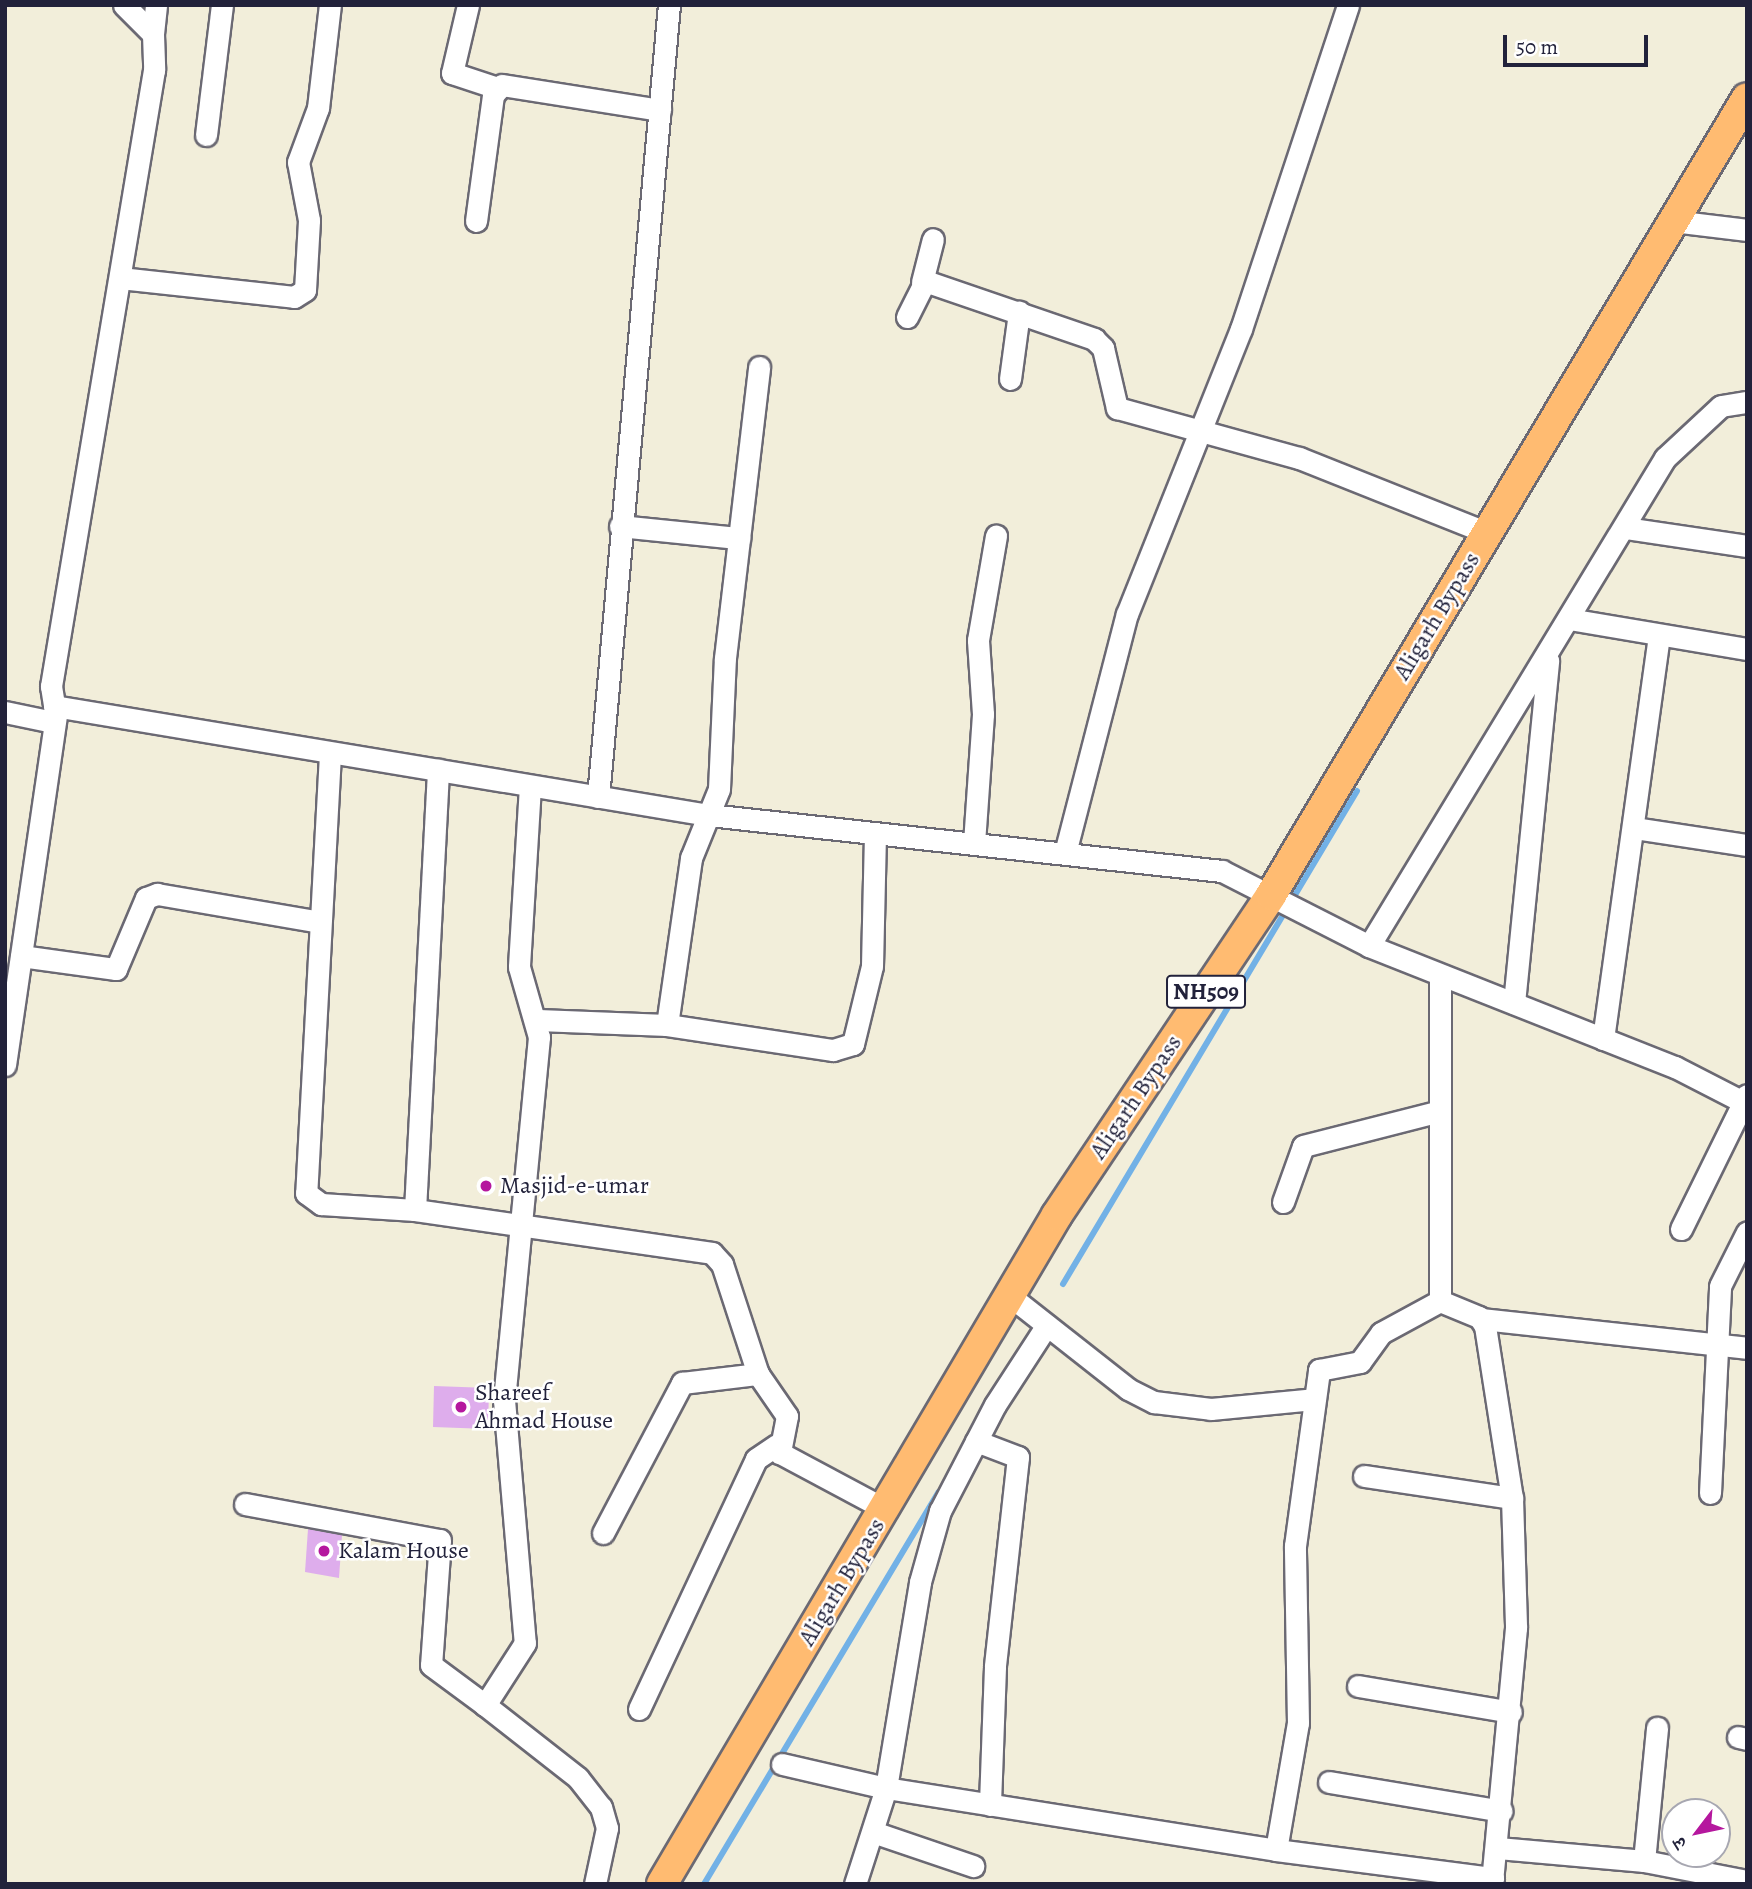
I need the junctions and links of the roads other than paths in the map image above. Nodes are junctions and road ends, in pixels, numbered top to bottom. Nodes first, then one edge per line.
1 (124, 5) edge
2 (156, 5) edge
3 (222, 5) edge
4 (330, 5) edge
5 (468, 5) edge
6 (669, 5) edge
7 (1348, 5) edge
8 (153, 34) junction
9 (497, 88) junction
10 (1744, 106) edge
11 (660, 110) junction
12 (206, 135) dead end
13 (476, 221) dead end
14 (1673, 221) junction
15 (1747, 230) edge
16 (933, 239) dead end
17 (120, 278) junction
18 (922, 282) junction
19 (1019, 312) junction
20 (906, 317) dead end
21 (759, 367) dead end
22 (1010, 379) dead end
23 (1747, 402) edge
24 (1202, 432) junction
25 (620, 526) junction
26 (1625, 528) junction
27 (1487, 533) junction
28 (996, 536) dead end
29 (739, 538) junction
30 (1747, 546) edge
31 (1569, 619) junction
32 (1659, 637) junction
33 (1747, 649) edge
34 (1548, 656) junction
35 (5, 712) edge
36 (55, 715) junction
37 (330, 754) junction
38 (438, 770) junction
39 (530, 786) junction
40 (598, 797) junction
41 (709, 815) junction
42 (1634, 828) junction
43 (875, 833) junction
44 (974, 843) junction
45 (1747, 845) edge
46 (1065, 853) junction
47 (1284, 902) junction
48 (320, 922) junction
49 (1369, 946) junction
50 (21, 956) junction
51 (1440, 977) junction
52 (1514, 1003) junction
53 (538, 1020) junction
54 (667, 1025) junction
55 (1603, 1039) junction
56 (5, 1065) edge
57 (1746, 1101) edge
58 (1440, 1111) junction
59 (1283, 1202) dead end
60 (415, 1210) junction
61 (526, 1224) junction
62 (1681, 1229) dead end
63 (1747, 1232) edge
64 (1010, 1296) junction
65 (1440, 1301) junction
66 (1482, 1319) junction
67 (1047, 1325) junction
68 (1717, 1345) junction
69 (1747, 1349) edge
70 (758, 1374) junction
71 (1314, 1399) junction
72 (976, 1441) junction
73 (777, 1446) junction
74 (1364, 1475) dead end
75 (1710, 1493) dead end
76 (1512, 1498) junction
77 (245, 1504) dead end
78 (885, 1510) junction
79 (603, 1533) dead end
80 (1358, 1686) dead end
81 (485, 1705) junction
82 (639, 1709) dead end
83 (1511, 1712) junction
84 (1657, 1728) dead end
85 (782, 1764) dead end
86 (1329, 1782) dead end
87 (886, 1788) junction
88 (990, 1805) junction
89 (1502, 1811) junction
90 (873, 1832) junction
91 (1497, 1848) junction
92 (1276, 1850) junction
93 (1644, 1861) junction
94 (973, 1866) dead end
95 (1493, 1881) edge
96 (1747, 1881) edge
97 (595, 1884) edge
98 (662, 1884) edge
99 (855, 1884) edge

1 - 8 street
2 - 8 street
3 - 12 street
4 - 17 street
5 - 9 street
6 - 11 street
7 - 24 street
8 - 17 street
9 - 11 street
9 - 13 street
10 - 14 highway, Aligarh Bypass / NH509
11 - 25 street
14 - 15 street
14 - 27 highway, Aligarh Bypass / NH509
16 - 18 street
17 - 36 street
18 - 19 street
18 - 20 street
19 - 22 street
19 - 24 street
21 - 29 street
23 - 26 street
24 - 27 street
24 - 46 street
25 - 29 street
25 - 40 street
26 - 30 street
26 - 31 street
27 - 47 highway, Aligarh Bypass / NH509
28 - 44 street
29 - 41 street
31 - 32 street
31 - 34 street
32 - 33 street
32 - 42 street
34 - 49 street
34 - 52 street
35 - 36 street
36 - 37 street
36 - 50 street
37 - 38 street
37 - 48 street
38 - 39 street
38 - 60 street
39 - 40 street
39 - 53 street
40 - 41 street
41 - 43 street
41 - 54 street
42 - 45 street
42 - 55 street
43 - 44 street
43 - 54 street
44 - 46 street
46 - 47 street
47 - 49 street
47 - 64 highway, Aligarh Bypass / NH509
48 - 50 street
48 - 60 street
49 - 51 street
50 - 56 street
51 - 52 street
51 - 58 street
52 - 55 street
53 - 54 street
53 - 61 street
55 - 57 street
57 - 62 street
58 - 59 street
58 - 65 street
60 - 61 street
61 - 70 street
61 - 81 street
63 - 68 street
64 - 67 street
64 - 78 highway, Aligarh Bypass / NH509
65 - 66 street
65 - 71 street
66 - 68 street
66 - 76 street
67 - 71 street
67 - 72 street
68 - 69 street
68 - 75 street
70 - 73 street
70 - 79 street
71 - 92 street
72 - 87 street
72 - 88 street
73 - 78 street
73 - 82 street
74 - 76 street
76 - 83 street
77 - 81 street
78 - 98 highway, Aligarh Bypass / NH509
80 - 83 street
81 - 97 street
83 - 89 street
84 - 93 street
85 - 87 street
86 - 89 street
87 - 88 street
87 - 90 street
88 - 92 street
89 - 91 street
90 - 94 street
90 - 99 street
91 - 93 street
91 - 95 street
92 - 95 street
93 - 96 street

